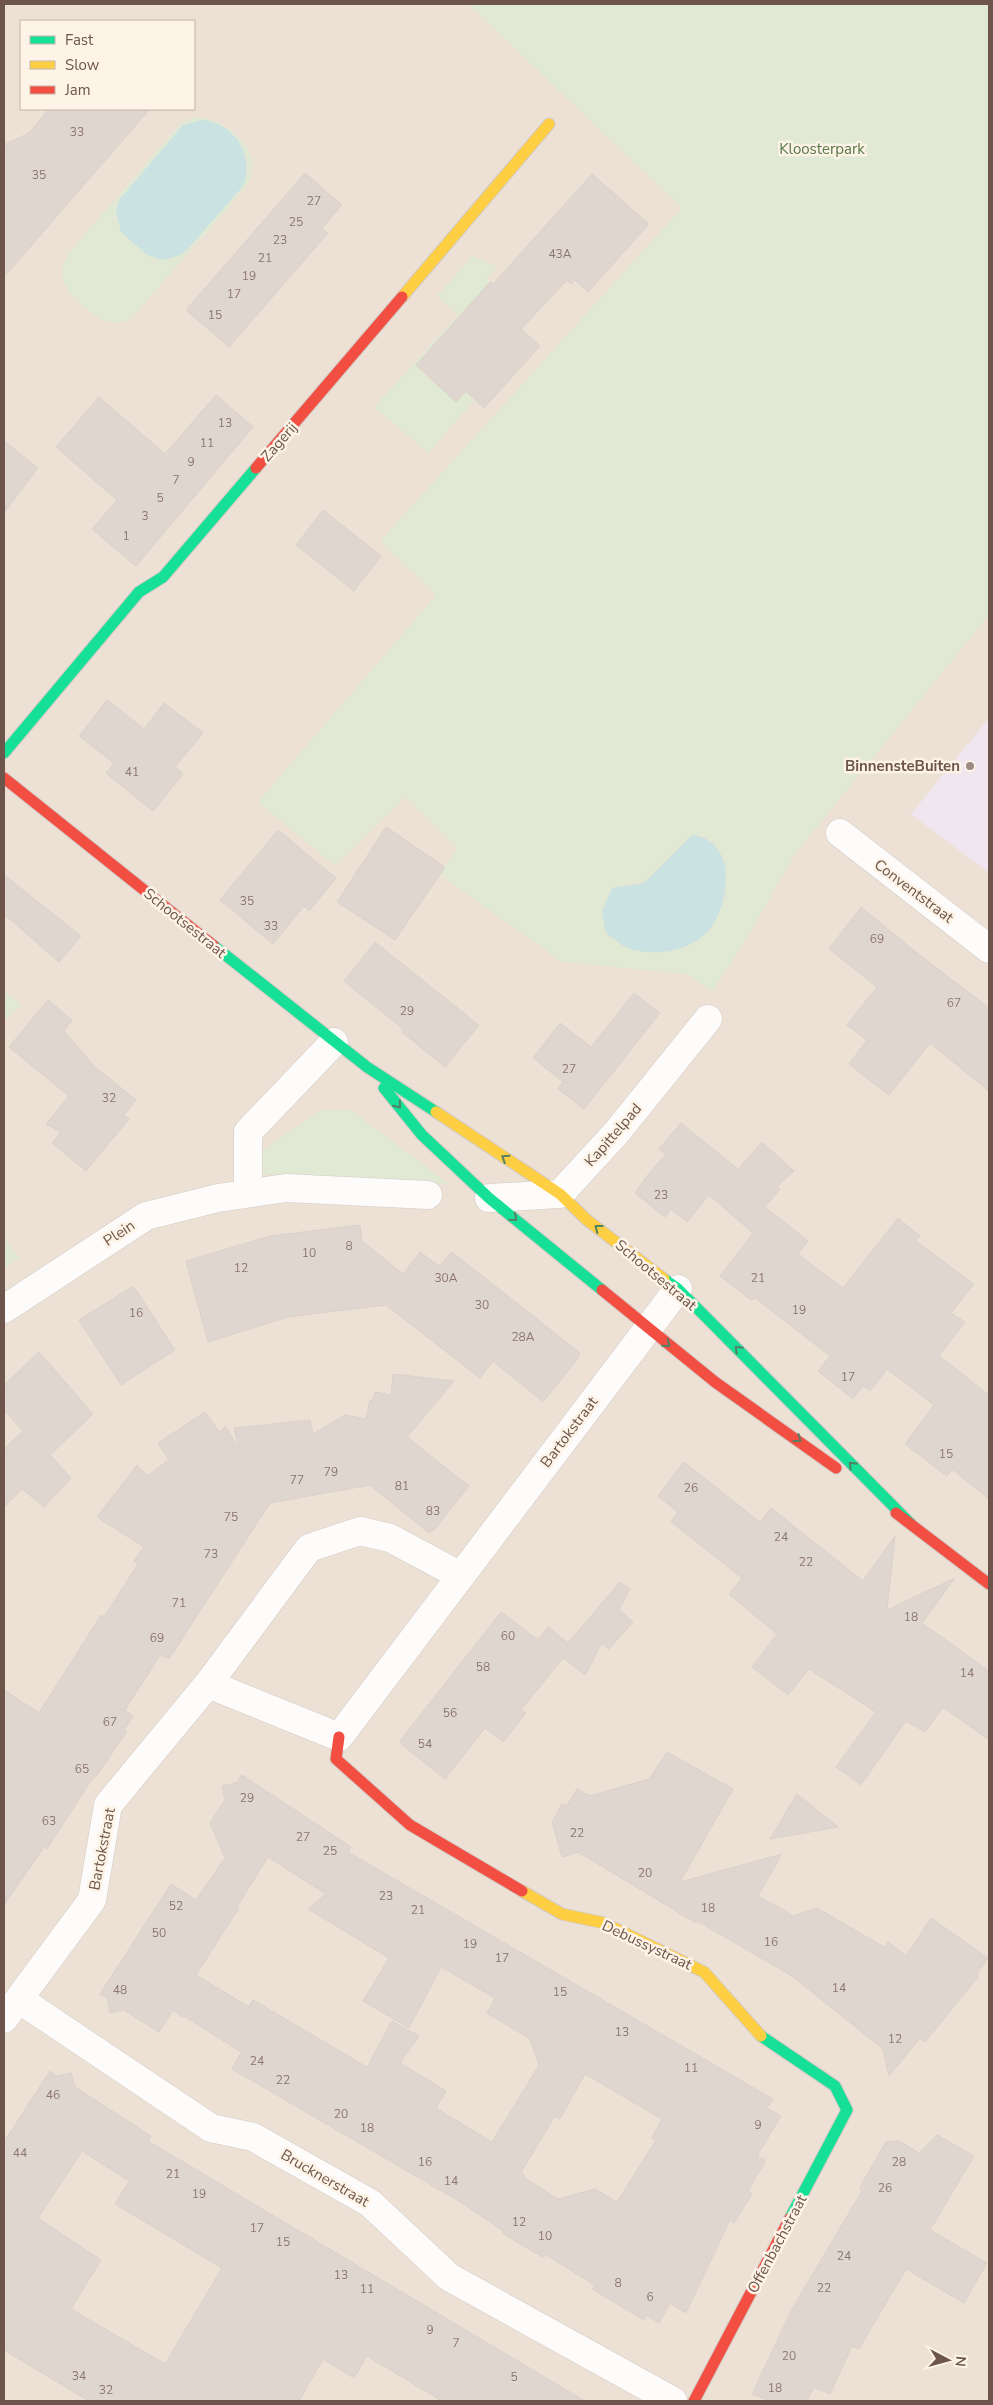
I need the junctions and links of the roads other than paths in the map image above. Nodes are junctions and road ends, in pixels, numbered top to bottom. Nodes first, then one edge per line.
1 (549, 124) dead end
2 (4, 753) edge
3 (4, 778) edge
4 (840, 833) dead end
5 (989, 949) edge
6 (708, 1019) dead end
7 (334, 1042) junction
8 (367, 1067) junction
9 (248, 1193) junction
10 (560, 1194) junction
11 (428, 1196) dead end
12 (489, 1198) junction
13 (678, 1289) junction
14 (4, 1309) edge
15 (648, 1328) junction
16 (911, 1524) junction
17 (461, 1576) junction
18 (989, 1584) edge
19 (208, 1684) junction
20 (338, 1737) junction
21 (12, 2009) edge
22 (835, 2086) joint
23 (673, 2401) edge
24 (694, 2401) edge

1 - 2 main road, Zagerij
3 - 7 main road, Schootsestraat
4 - 5 street, Conventstraat
6 - 10 street, Kapittelpad
7 - 8 main road, Schootsestraat
7 - 9 street
10 -> 8 main road, Schootsestraat
8 -> 12 main road, Schootsestraat
9 - 11 street, Plein
9 - 14 street, Plein
10 - 12 street
13 -> 10 main road, Schootsestraat
12 -> 15 main road, Schootsestraat
13 - 15 street, Bartokstraat
16 -> 13 main road, Schootsestraat
15 -> 16 main road, Schootsestraat
15 - 17 street, Bartokstraat
16 - 18 main road, Schootsestraat
17 - 19 street, Bartokstraat
17 - 20 street, Bartokstraat
19 - 20 street
19 - 21 street, Bartokstraat
20 - 22 main road, Debussystraat
21 - 23 street, Brucknerstraat
22 - 24 main road, Offenbachstraat

